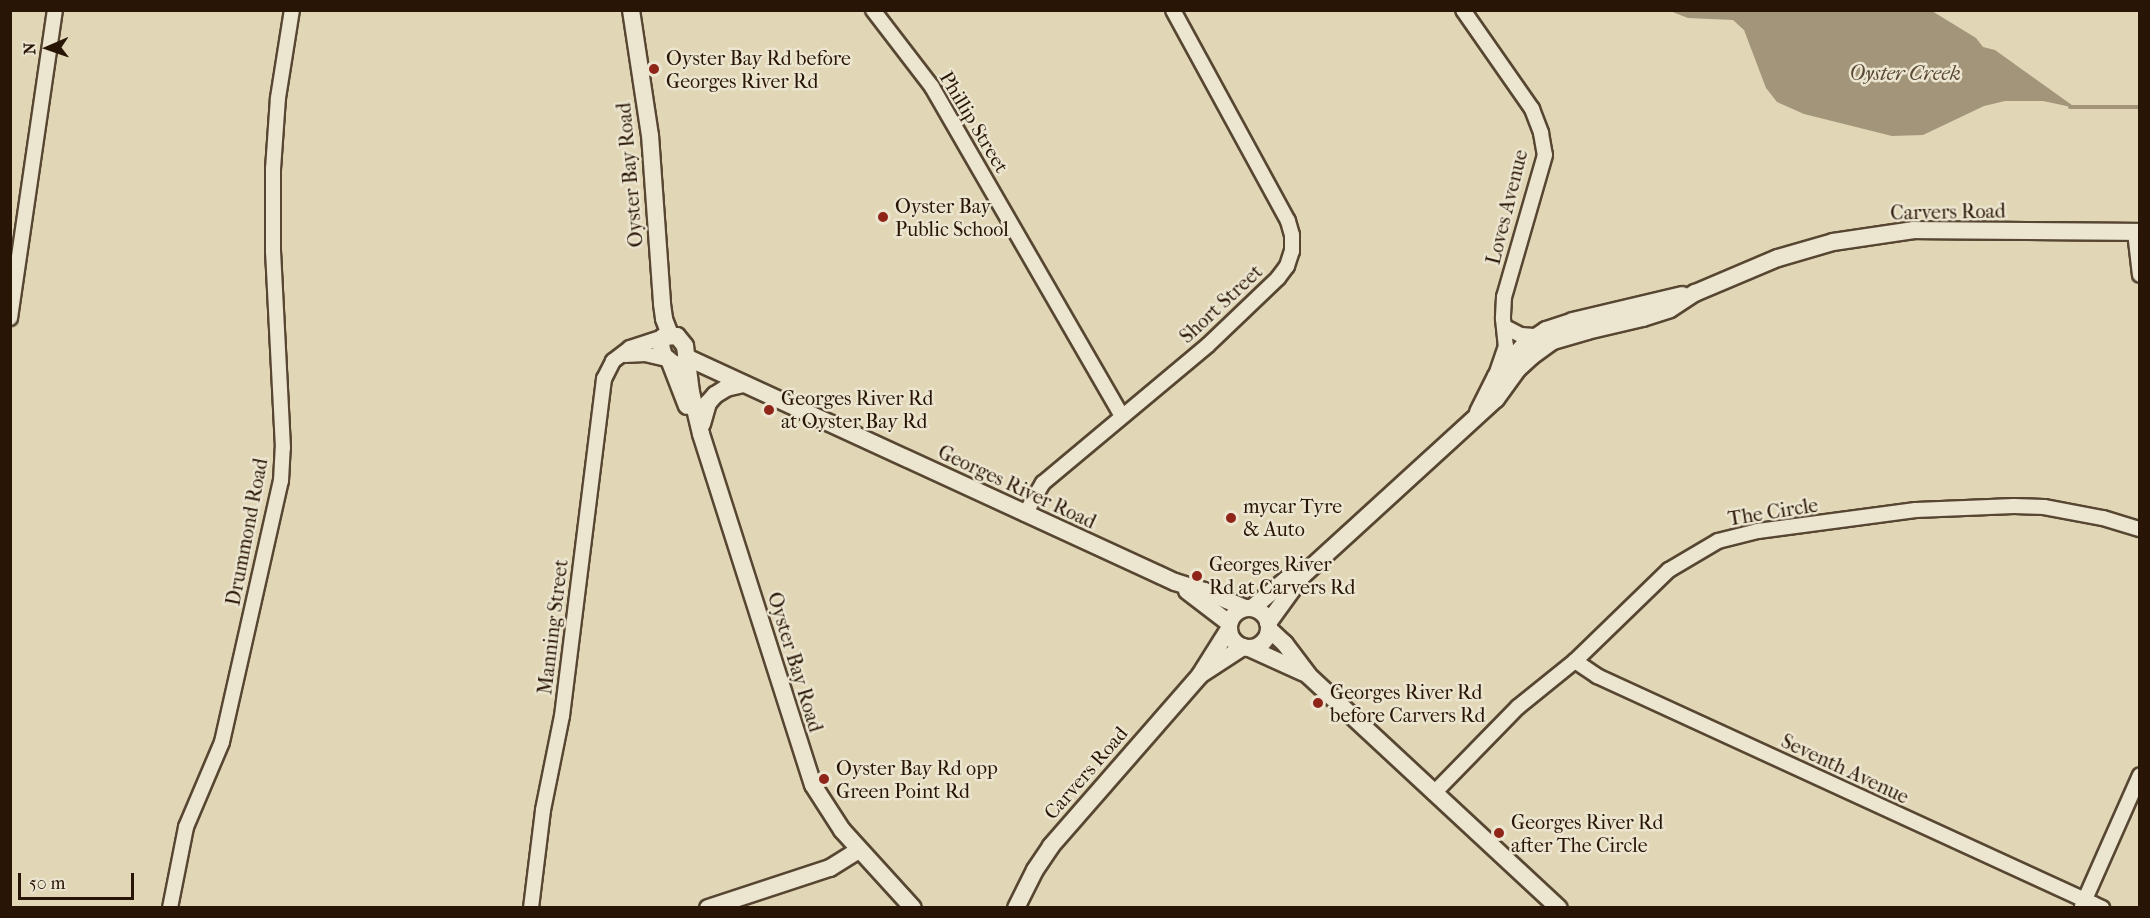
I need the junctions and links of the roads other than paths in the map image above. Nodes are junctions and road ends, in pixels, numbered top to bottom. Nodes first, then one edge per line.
1 (55, 10) edge
2 (292, 10) edge
3 (631, 10) edge
4 (873, 10) edge
5 (1173, 10) edge
6 (1463, 10) edge
7 (2137, 232) edge
8 (2139, 275) edge
9 (1695, 293) junction
10 (10, 318) edge
11 (1505, 327) junction
12 (666, 335) junction
13 (1534, 336) junction
14 (620, 356) junction
15 (677, 360) junction
16 (1496, 375) junction
17 (744, 384) junction
18 (1477, 414) junction
19 (1122, 416) junction
20 (701, 434) junction
21 (1025, 514) junction
22 (2139, 529) edge
23 (1302, 576) junction
24 (1175, 582) junction
25 (1249, 608) junction
26 (1229, 626) junction
27 (1268, 626) junction
28 (1246, 647) junction
29 (1575, 661) junction
30 (1200, 675) junction
31 (1308, 675) junction
32 (2139, 775) edge
33 (1434, 793) junction
34 (859, 850) junction
35 (2083, 903) edge
36 (170, 908) edge
37 (531, 908) edge
38 (708, 908) edge
39 (913, 908) edge
40 (1016, 908) edge
41 (1560, 908) edge
42 (2102, 908) edge

1 - 10 street
2 - 36 street, Drummond Road
3 - 12 street, Oyster Bay Road
4 - 19 street, Phillip Street
5 - 19 street, Short Street
6 - 11 street, Loves Avenue
7 - 8 street
7 - 9 street, Carvers Road
9 - 13 street, Carvers Road
9 - 18 street, Carvers Road
11 - 13 street
11 - 16 street, Loves Avenue
12 - 14 street, Manning Street
12 - 15 street, Oyster Bay Road
13 - 16 street, Carvers Road
14 - 15 street
14 - 37 street, Manning Street
15 - 17 street, Georges River Road
15 - 20 street, Oyster Bay Road
16 - 18 street, Carvers Road
17 - 20 street
17 - 21 street, Georges River Road
18 - 23 street, Carvers Road
19 - 21 street, Short Street
20 - 34 street, Oyster Bay Road
21 - 24 street, Georges River Road
22 - 29 street, The Circle
23 - 25 street, Carvers Road
23 - 27 street, Carvers Road
24 - 25 street, Georges River Road
24 - 26 street, Georges River Road
25 - 26 street
25 - 27 street
26 - 28 street
26 - 30 street, Carvers Road
27 - 28 street
27 - 31 street
28 - 30 street, Carvers Road
28 - 31 street
29 - 33 street, The Circle
29 - 35 street, Seventh Avenue
30 - 40 street, Carvers Road
31 - 33 street
32 - 35 street
33 - 41 street
34 - 38 street
34 - 39 street, Oyster Bay Road
35 - 42 street, Seventh Avenue

